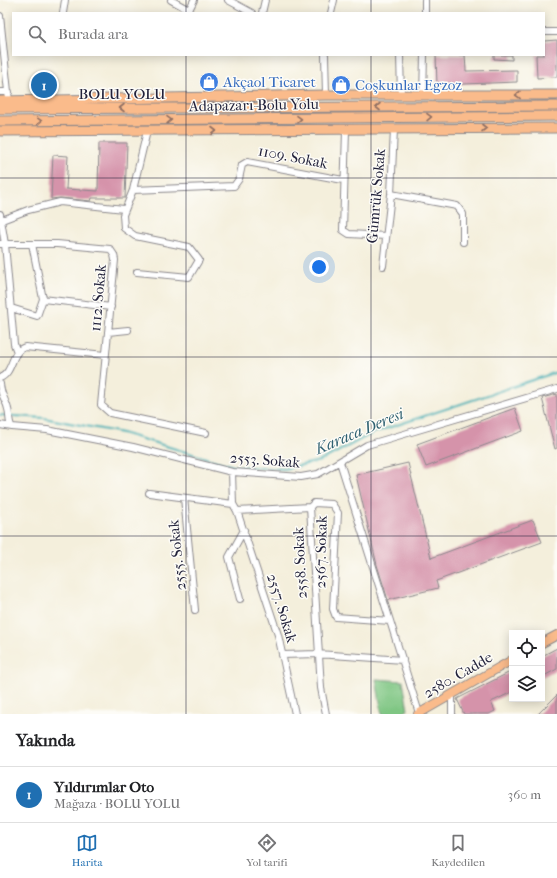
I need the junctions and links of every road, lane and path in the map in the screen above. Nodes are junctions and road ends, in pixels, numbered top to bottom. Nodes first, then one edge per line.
1 (65, 0) edge
2 (171, 0) edge
3 (194, 0) edge
4 (228, 0) edge
5 (265, 0) edge
6 (334, 0) edge
7 (425, 0) edge
8 (62, 12) edge
9 (250, 12) edge
10 (262, 12) edge
11 (331, 12) edge
12 (425, 12) edge
13 (0, 16) edge
14 (545, 32) edge
15 (557, 32) edge
16 (325, 56) edge
17 (400, 56) edge
18 (424, 56) edge
19 (0, 92) edge
20 (8, 92) junction
21 (557, 95) edge
22 (326, 96) junction
23 (402, 96) junction
24 (423, 96) junction
25 (5, 101) edge
26 (557, 106) edge
27 (0, 109) edge
28 (557, 116) edge
29 (0, 121) edge
30 (557, 128) edge
31 (394, 129) junction
32 (346, 130) junction
33 (0, 131) edge
34 (146, 131) junction
35 (343, 180) junction
36 (133, 190) junction
37 (391, 194) junction
38 (124, 209) junction
39 (1, 217) edge
40 (386, 236) junction
41 (463, 242) dead end
42 (2, 244) edge
43 (32, 244) junction
44 (383, 266) dead end
45 (137, 272) dead end
46 (43, 299) junction
47 (111, 307) junction
48 (11, 308) junction
49 (128, 330) dead end
50 (108, 332) junction
51 (17, 352) junction
52 (105, 355) junction
53 (0, 378) edge
54 (0, 384) edge
55 (557, 389) edge
56 (0, 425) edge
57 (11, 426) junction
58 (206, 433) dead end
59 (340, 462) junction
60 (232, 472) junction
61 (149, 493) dead end
62 (184, 498) junction
63 (233, 504) junction
64 (310, 507) junction
65 (237, 511) junction
66 (244, 530) junction
67 (240, 599) dead end
68 (195, 610) dead end
69 (390, 621) junction
70 (557, 635) edge
71 (545, 641) edge
72 (318, 654) junction
73 (282, 655) junction
74 (403, 660) junction
75 (509, 662) edge
76 (452, 695) junction
77 (295, 714) edge
78 (326, 714) edge
79 (419, 714) edge
80 (452, 714) edge

1 - 8 street
2 - 3 street
4 - 9 street
5 - 10 street
6 - 11 street
7 - 12 street
13 - 20 street
14 - 15 street
16 - 22 street
17 - 23 street
18 - 24 street
19 - 20 street
20 - 25 street
21 -> 24 highway
22 - 23 highway
22 - 25 highway
23 - 24 highway
26 -> 27 highway, BOLU YOLU
29 -> 28 highway, Adapazarı-Bolu Yolu
31 -> 30 highway
31 - 32 highway
31 - 37 street, Gümrük Sokak
34 -> 32 highway
32 - 35 street
33 - 34 highway
34 - 36 street
35 - 36 street, 1109. Sokak
35 - 40 street
36 - 38 street
37 - 40 street, Gümrük Sokak
37 - 41 street
38 - 39 street
38 - 45 street
39 - 42 street
40 - 44 street, Gümrük Sokak
42 - 43 street, 1112. Sokak
42 - 48 street
43 - 46 street
43 - 47 street, 1112. Sokak
46 - 47 street
46 - 48 street
47 - 50 street, 1112. Sokak
48 - 51 street
49 - 50 street
50 - 52 street, 1112. Sokak
51 - 52 street
51 - 53 street
52 - 58 street, 1112. Sokak
54 - 57 street
55 - 59 street, 2553. Sokak
56 - 57 street, 2553. Sokak
57 - 60 street, 2553. Sokak
59 - 60 street, 2553. Sokak
59 - 69 street
60 - 63 street
61 - 62 street
62 - 63 street
62 - 68 street, 2555. Sokak
63 - 65 street, 2557. Sokak
64 - 65 street
64 - 69 street, 2567. Sokak
64 - 72 street, 2558. Sokak
65 - 66 street, 2557. Sokak
66 - 67 street
66 - 73 street, 2557. Sokak
69 - 74 street
70 - 71 main road
72 - 73 street
72 - 74 street
72 - 78 street, 2558. Sokak
73 - 77 street, 2557. Sokak
74 - 79 street
75 - 76 main road, 2580. Cadde
76 - 79 main road, 2580. Cadde
76 - 80 street

